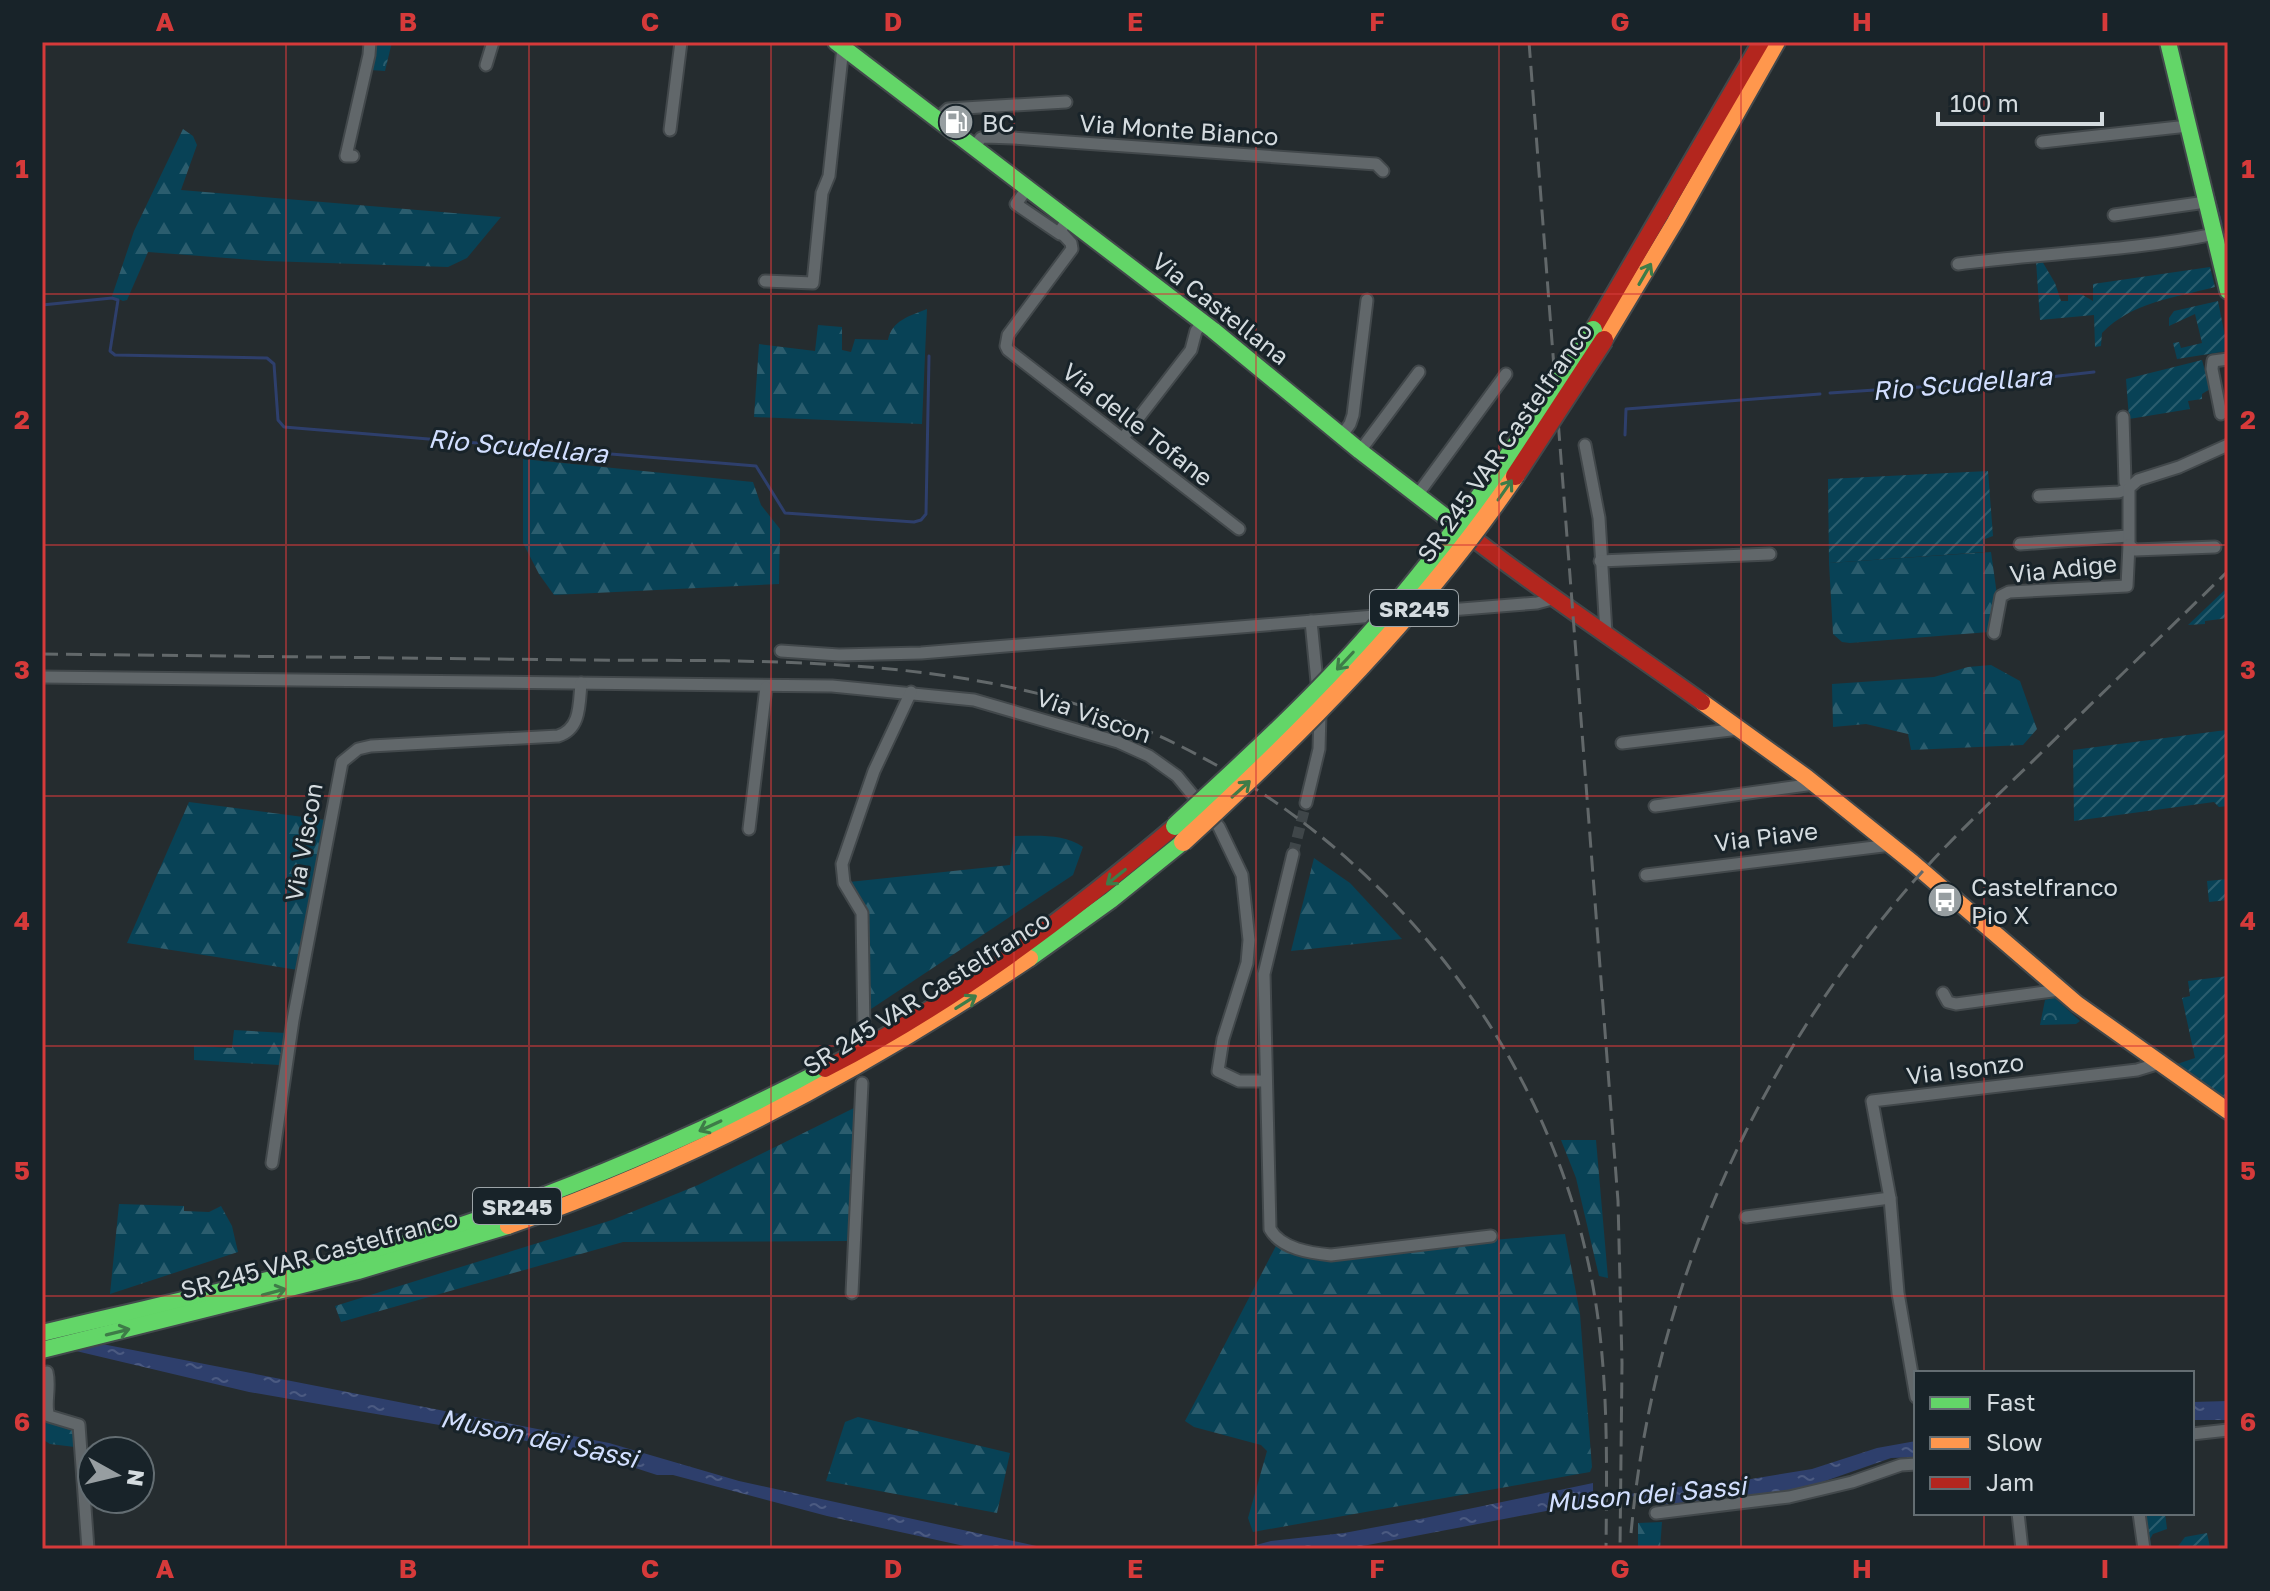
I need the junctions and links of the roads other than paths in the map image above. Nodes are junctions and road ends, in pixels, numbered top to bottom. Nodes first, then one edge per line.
1 (370, 42) edge
2 (493, 42) edge
3 (681, 42) edge
4 (1761, 42) edge
5 (1777, 42) edge
6 (2168, 42) edge
7 (840, 44) edge
8 (486, 65) dead end
9 (1066, 102) dead end
10 (936, 120) junction
11 (2189, 129) junction
12 (670, 130) dead end
13 (2042, 142) dead end
14 (974, 147) junction
15 (353, 156) dead end
16 (1383, 171) dead end
17 (2206, 202) junction
18 (2114, 215) dead end
19 (1064, 227) junction
20 (2215, 234) junction
21 (1958, 264) dead end
22 (765, 281) dead end
23 (2228, 291) edge
24 (1367, 300) dead end
25 (1203, 322) junction
26 (1599, 335) junction
27 (2228, 359) edge
28 (1419, 372) dead end
29 (1506, 374) dead end
30 (2221, 414) dead end
31 (2123, 417) dead end
32 (1342, 435) junction
33 (1123, 438) junction
34 (1585, 445) dead end
35 (2228, 445) edge
36 (1360, 451) junction
37 (2129, 488) junction
38 (1418, 494) junction
39 (2039, 496) dead end
40 (1239, 529) dead end
41 (2129, 541) junction
42 (2020, 544) dead end
43 (2215, 547) dead end
44 (1770, 554) dead end
45 (1600, 561) junction
46 (1559, 604) junction
47 (1311, 621) junction
48 (1606, 633) junction
49 (1994, 633) dead end
50 (781, 651) dead end
51 (42, 677) edge
52 (581, 683) junction
53 (766, 687) junction
54 (911, 692) junction
55 (1739, 729) junction
56 (1622, 743) dead end
57 (1814, 784) junction
58 (1306, 803) tunnel mouth
59 (1655, 806) dead end
60 (749, 829) dead end
61 (1179, 834) junction
62 (1891, 845) junction
63 (1293, 854) tunnel mouth
64 (1646, 875) dead end
65 (2060, 990) junction
66 (1943, 993) dead end
67 (864, 1030) dead end
68 (2160, 1063) junction
69 (1266, 1081) junction
70 (862, 1083) dead end
71 (2228, 1111) edge
72 (272, 1163) dead end
73 (1890, 1198) junction
74 (1746, 1217) dead end
75 (1491, 1236) dead end
76 (852, 1293) dead end
77 (42, 1333) edge
78 (42, 1350) edge
79 (47, 1372) dead end
80 (1914, 1385) edge
81 (2228, 1430) edge
82 (2194, 1434) edge
83 (1914, 1464) edge
84 (1656, 1513) dead end
85 (2018, 1515) edge
86 (2139, 1515) edge
87 (88, 1549) edge
88 (2022, 1549) edge
89 (2144, 1549) edge

1 - 15 street
2 - 8 street
3 - 12 street
4 - 26 main road, SR 245 VAR Castelfranco / SR245
26 -> 5 main road, SR 245 VAR Castelfranco / SR245
6 - 11 main road
7 - 10 main road, Via Castellana
7 - 22 street, Via Castellana
9 - 10 street
10 - 14 main road, Via Castellana
11 - 13 street
11 - 17 main road
14 - 16 street, Via Monte Bianco
14 - 19 main road, Via Castellana
17 - 18 street
17 - 20 main road
19 - 25 main road, Via Castellana
19 - 33 street, Via delle Tofane
20 - 21 street
20 - 23 main road
24 - 32 street
25 - 32 main road, Via Castellana
25 - 33 street
26 - 61 main road, SR 245 VAR Castelfranco / SR245, bridge
27 - 30 street
28 - 36 street
29 - 38 street
31 - 37 street, Via Adige
32 - 36 main road, Via Castellana
33 - 40 street, Via delle Tofane
34 - 45 street
35 - 37 street
36 - 38 main road, Via Castellana
37 - 39 street
37 - 41 street, Via Adige
38 - 46 main road, Via Castellana
41 - 42 street, Via Adige
41 - 43 street, Via Adige
41 - 49 street, Via Adige
44 - 45 street
45 - 48 street
46 - 47 street
46 - 48 main road, Via Piave
47 - 50 street
47 - 58 street
48 - 55 main road, Via Piave
51 - 52 street, Via Viscon
52 - 53 street, Via Viscon
52 - 72 street, Via Viscon
53 - 54 street, Via Viscon
53 - 60 street
54 - 67 street
54 - 69 street, Via Viscon
55 - 56 street
55 - 57 main road, Via Piave
57 - 59 street, Via Piave
57 - 62 main road, Via Piave
61 -> 77 main road, SR 245 VAR Castelfranco / SR245
78 -> 61 main road, SR 245 VAR Castelfranco / SR245
62 - 64 street, Via Piave
62 - 65 main road, Via Piave
63 - 69 street
65 - 66 street
65 - 68 main road, Via Piave
68 - 71 main road, Via Piave
68 - 73 street, Via Isonzo
69 - 75 street
70 - 76 street
73 - 74 street
73 - 80 street, Via Isonzo
79 - 87 street
81 - 82 street
83 - 84 street
85 - 88 street
86 - 89 street

